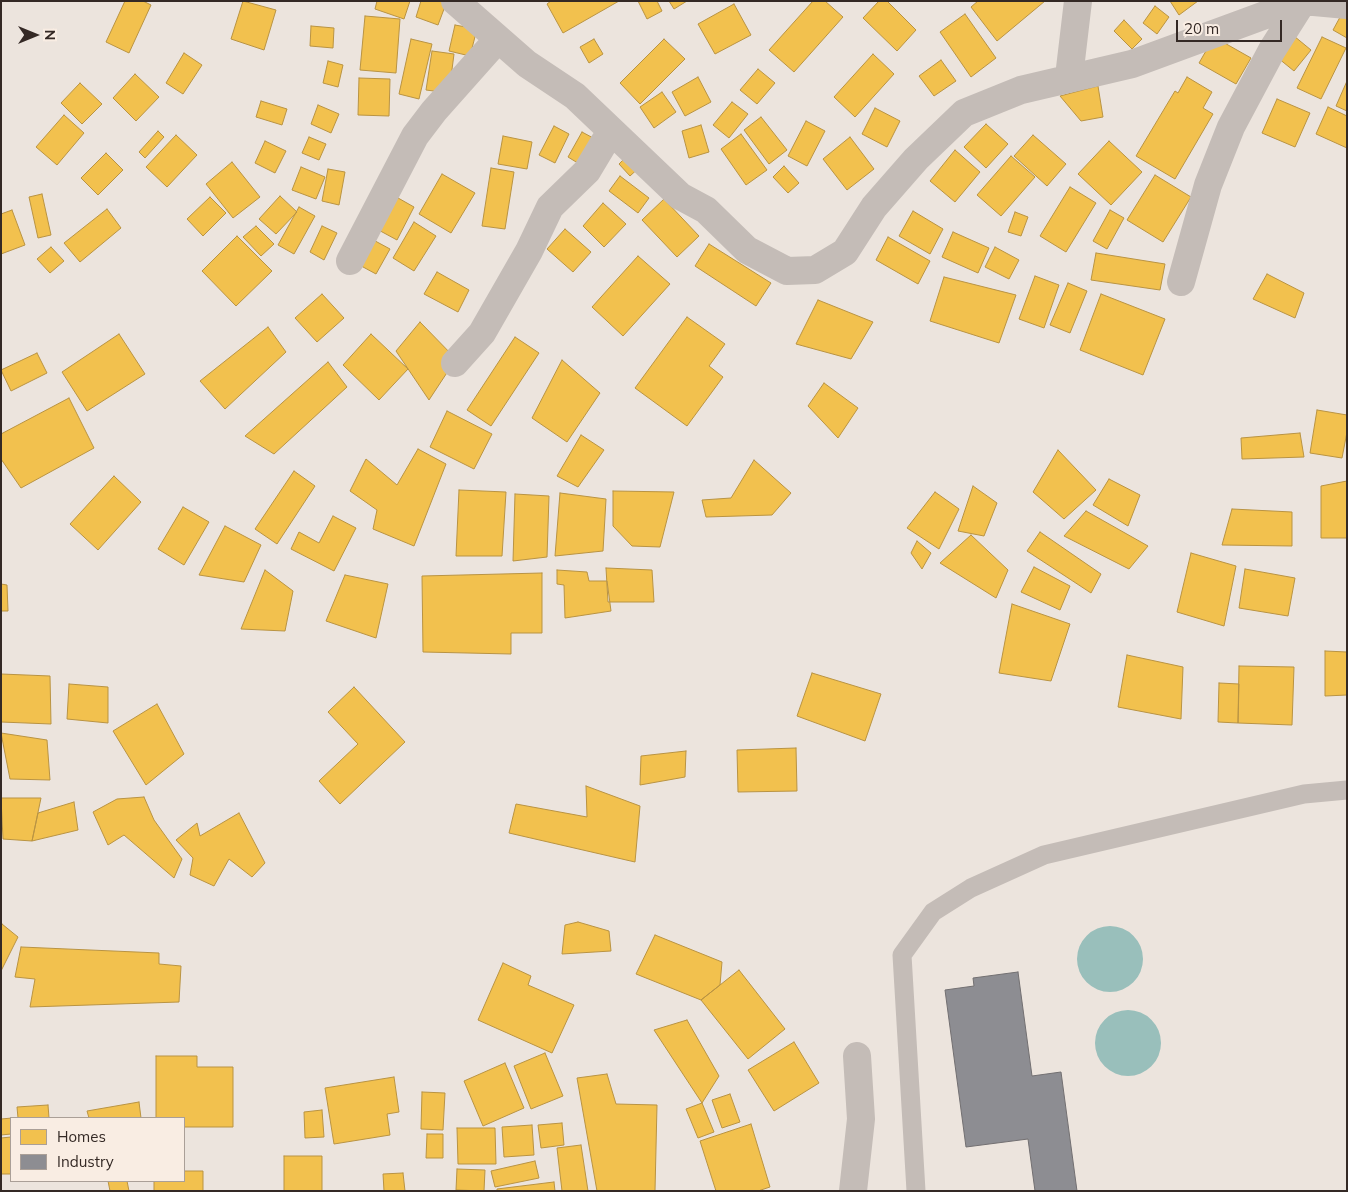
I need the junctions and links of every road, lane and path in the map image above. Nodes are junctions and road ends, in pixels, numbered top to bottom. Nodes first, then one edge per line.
1 (455, 1) edge
2 (1078, 1) edge
3 (1302, 2) edge
4 (1347, 5) edge
5 (498, 40) junction
6 (1069, 77) junction
7 (611, 131) junction
8 (350, 261) dead end
9 (1181, 282) dead end
10 (455, 363) dead end
11 (1347, 790) edge
12 (857, 1056) dead end
13 (853, 1191) edge
14 (916, 1191) edge

1 - 5 street
2 - 6 street
3 - 4 street
3 - 6 street
3 - 9 street
5 - 7 street
5 - 8 street
6 - 7 street
7 - 10 street
11 - 14 lane
12 - 13 street

